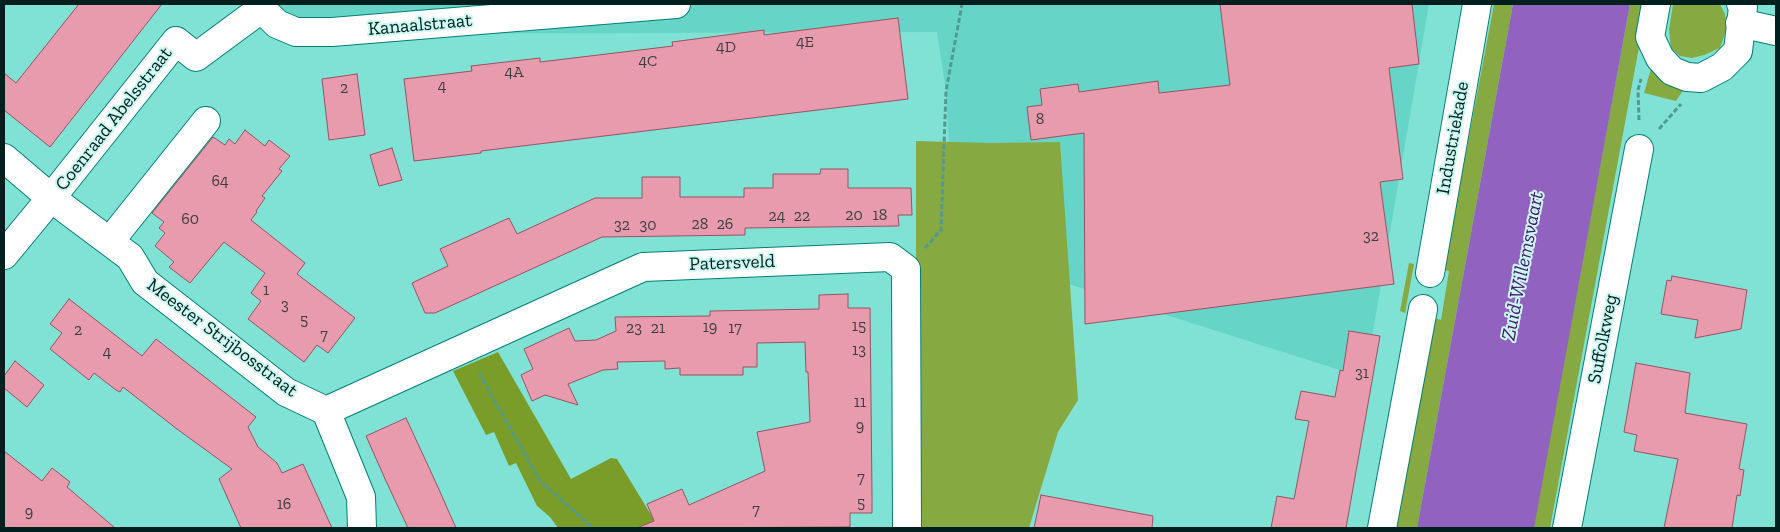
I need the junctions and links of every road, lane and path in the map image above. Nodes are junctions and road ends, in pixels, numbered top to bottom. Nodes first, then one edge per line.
1 (676, 4) edge
2 (962, 4) edge
3 (1477, 4) edge
4 (1656, 4) edge
5 (259, 6) edge
6 (1741, 14) edge
7 (1776, 30) edge
8 (1650, 37) junction
9 (1701, 78) junction
10 (206, 121) dead end
11 (1639, 149) junction
12 (4, 158) edge
13 (51, 198) junction
14 (110, 242) junction
15 (4, 255) edge
16 (906, 269) junction
17 (1430, 273) dead end
18 (1423, 309) dead end
19 (464, 348) junction
20 (326, 411) junction
21 (362, 528) edge
22 (593, 528) edge
23 (907, 528) edge
24 (1382, 528) edge
25 (1567, 528) edge

1 - 5 street, Kanaalstraat
2 - 16 path
3 - 17 street, Industriekade
4 - 8 street
5 - 13 street, Coenraad Abelsstraat
6 - 7 street
6 - 9 street
8 - 9 street
8 - 11 path
9 - 11 path
10 - 14 street
11 - 25 street, Suffolkweg
12 - 13 street, Meester Strijbosstraat
13 - 14 street, Meester Strijbosstraat
13 - 15 street, Coenraad Abelsstraat
14 - 20 street, Meester Strijbosstraat
16 - 19 street, Patersveld
16 - 23 street
18 - 24 street
19 - 20 street, Patersveld
19 - 22 path
20 - 21 street

